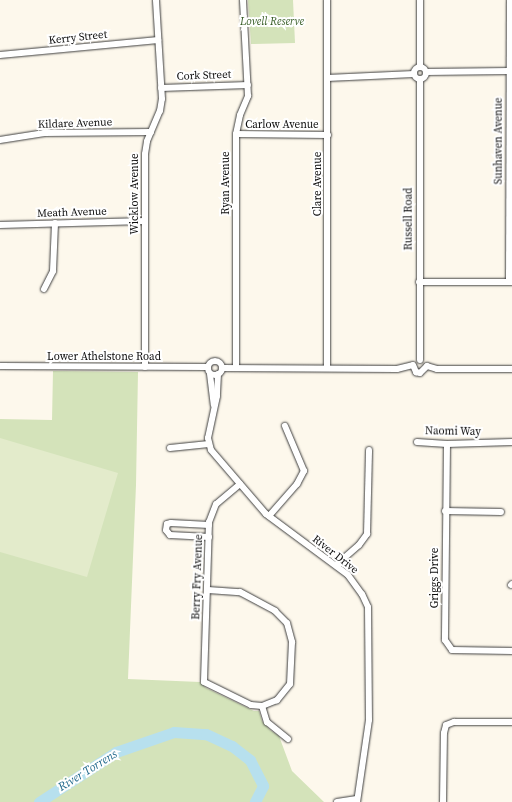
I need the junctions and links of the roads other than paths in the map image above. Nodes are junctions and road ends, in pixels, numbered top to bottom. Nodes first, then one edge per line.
1 (156, 0) edge
2 (243, 0) edge
3 (327, 0) edge
4 (420, 0) edge
5 (510, 0) edge
6 (158, 40) junction
7 (0, 54) edge
8 (420, 67) junction
9 (509, 71) junction
10 (426, 72) junction
11 (414, 74) junction
12 (328, 78) junction
13 (420, 79) junction
14 (248, 85) junction
15 (161, 88) junction
16 (151, 132) junction
17 (236, 134) junction
18 (328, 135) junction
19 (0, 140) edge
20 (145, 221) junction
21 (55, 223) junction
22 (0, 225) edge
23 (419, 282) junction
24 (510, 282) edge
25 (44, 289) dead end
26 (420, 360) junction
27 (413, 365) junction
28 (0, 366) edge
29 (427, 366) junction
30 (145, 367) junction
31 (207, 367) junction
32 (222, 368) junction
33 (236, 368) junction
34 (327, 368) junction
35 (512, 369) edge
36 (210, 374) junction
37 (218, 374) junction
38 (214, 405) junction
39 (285, 426) dead end
40 (417, 442) dead end
41 (512, 442) edge
42 (209, 444) junction
43 (447, 444) junction
44 (170, 448) dead end
45 (369, 450) dead end
46 (240, 484) junction
47 (445, 511) junction
48 (501, 512) dead end
49 (269, 516) junction
50 (209, 525) junction
51 (209, 537) junction
52 (336, 565) junction
53 (208, 590) junction
54 (512, 651) edge
55 (262, 706) junction
56 (512, 722) edge
57 (288, 739) dead end
58 (357, 800) edge
59 (337, 802) edge
60 (442, 802) edge

1 - 6 street, Wicklow Avenue
2 - 14 street, Ryan Avenue
3 - 12 street, Clare Avenue
4 - 8 street
5 - 9 street, Sunhaven Avenue
6 - 7 street, Kerry Street
6 - 15 street, Wicklow Avenue
8 - 10 street
8 - 11 street
9 - 10 street
9 - 24 street, Sunhaven Avenue
10 - 13 street
11 - 12 street
11 - 13 street
12 - 18 street, Clare Avenue
13 - 23 street, Russell Road
14 - 15 street, Cork Street
14 - 17 street, Ryan Avenue
15 - 16 street, Wicklow Avenue
16 - 19 street, Kildare Avenue
16 - 20 street, Wicklow Avenue
17 - 18 street, Carlow Avenue
17 - 33 street, Ryan Avenue
18 - 34 street, Clare Avenue
20 - 21 street, Meath Avenue
20 - 30 street, Wicklow Avenue
21 - 22 street, Meath Avenue
21 - 25 street
23 - 24 street
23 - 26 street, Russell Road
26 - 27 street
26 - 29 street
27 - 29 street
27 - 34 street
28 - 30 street, Lower Athelstone Road
29 - 35 street
30 - 31 street, Lower Athelstone Road
31 - 32 street
31 - 36 street
32 - 33 street
32 - 37 street
33 - 34 street
36 - 37 street
36 - 38 street
37 - 38 street
38 - 42 street
39 - 49 street
40 - 43 street, Naomi Way
41 - 43 street, Naomi Way
42 - 44 street
42 - 46 street, River Drive
43 - 47 street, Griggs Drive
45 - 52 street
46 - 49 street, River Drive
46 - 50 street, Berry Fry Avenue
47 - 48 street
47 - 54 street, Griggs Drive
49 - 52 street, River Drive
50 - 51 street, Berry Fry Avenue
50 - 51 street
51 - 53 street, Berry Fry Avenue
52 - 58 street, River Drive
53 - 55 street, Berry Fry Avenue
53 - 55 street
55 - 57 street
56 - 60 street
58 - 59 street

